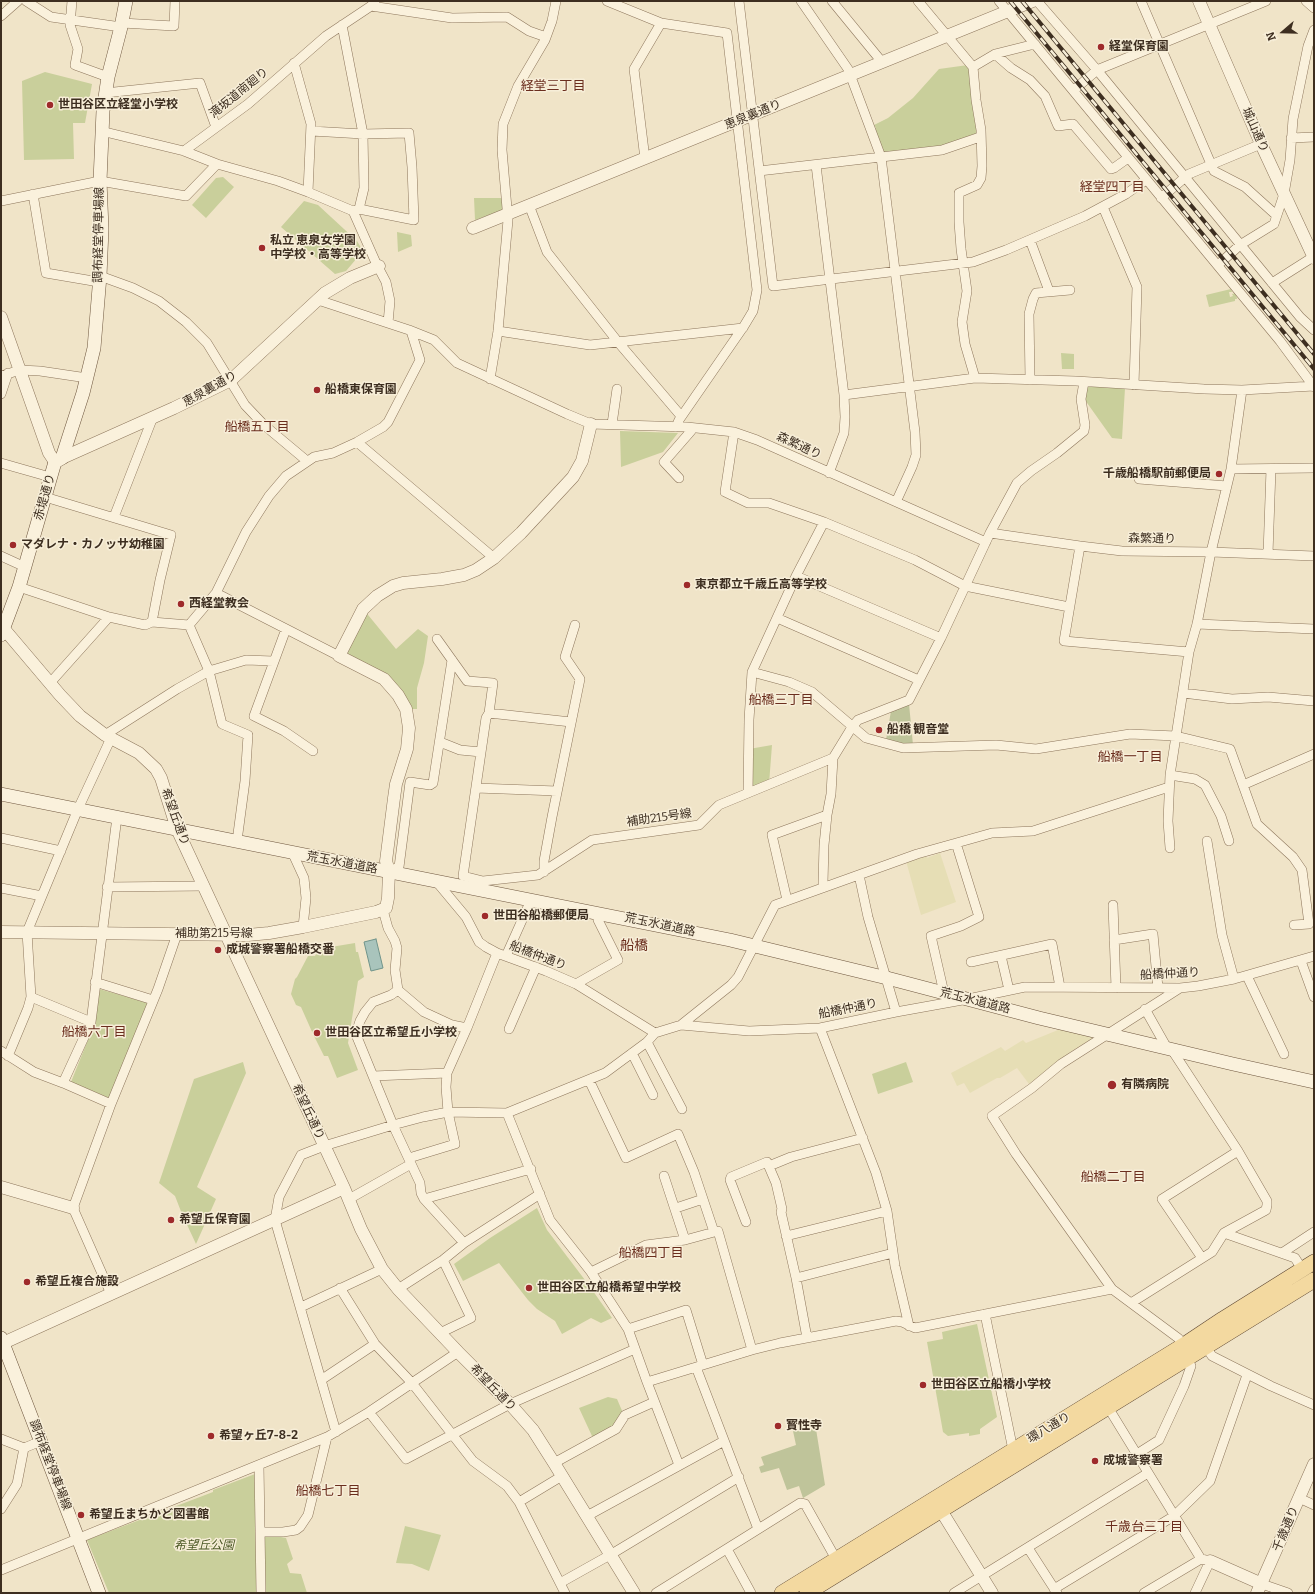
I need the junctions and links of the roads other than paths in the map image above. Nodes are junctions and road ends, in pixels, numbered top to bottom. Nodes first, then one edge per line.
1 (18, 1) edge
2 (26, 1) edge
3 (72, 1) edge
4 (126, 1) edge
5 (175, 1) edge
6 (556, 1) edge
7 (607, 1) edge
8 (739, 1) edge
9 (800, 1) edge
10 (832, 1) edge
11 (918, 1) edge
12 (999, 1) edge
13 (1033, 1) edge
14 (1037, 1) edge
15 (1141, 1) edge
16 (1199, 1) edge
17 (1266, 1) edge
18 (1306, 1) edge
19 (373, 4) edge
20 (1314, 8) edge
21 (1008, 11) junction
22 (1, 16) edge
23 (70, 20) junction
24 (661, 23) junction
25 (1210, 24) junction
26 (122, 25) junction
27 (342, 26) junction
28 (1314, 30) edge
29 (946, 36) junction
30 (546, 37) junction
31 (1035, 44) junction
32 (1160, 44) junction
33 (995, 54) junction
34 (882, 62) junction
35 (294, 63) junction
36 (972, 67) junction
37 (1097, 70) junction
38 (850, 75) junction
39 (108, 77) junction
40 (1074, 90) junction
41 (105, 93) junction
42 (752, 115) junction
43 (736, 121) junction
44 (216, 127) junction
45 (311, 131) junction
46 (101, 132) junction
47 (363, 134) junction
48 (980, 137) junction
49 (1314, 137) edge
50 (1291, 138) junction
51 (1261, 144) junction
52 (184, 151) junction
53 (881, 157) junction
54 (1128, 158) junction
55 (645, 159) junction
56 (217, 164) junction
57 (1211, 164) junction
58 (816, 165) junction
59 (758, 172) junction
60 (1185, 178) junction
61 (1146, 180) junction
62 (100, 181) junction
63 (308, 192) junction
64 (33, 194) junction
65 (1284, 194) junction
66 (1161, 198) junction
67 (1, 201) edge
68 (529, 205) junction
69 (1103, 207) junction
70 (356, 210) junction
71 (508, 213) junction
72 (1276, 215) junction
73 (473, 228) dead end
74 (1030, 240) junction
75 (1240, 244) junction
76 (1314, 257) edge
77 (962, 263) junction
78 (1218, 265) junction
79 (379, 266) junction
80 (896, 272) junction
81 (100, 279) junction
82 (831, 279) junction
83 (1272, 283) junction
84 (1070, 290) dead end
85 (1049, 292) junction
86 (318, 300) junction
87 (1, 317) edge
88 (388, 323) junction
89 (743, 328) junction
90 (1314, 330) edge
91 (411, 331) junction
92 (498, 331) junction
93 (618, 342) junction
94 (20, 370) junction
95 (4, 374) edge
96 (87, 378) junction
97 (975, 378) junction
98 (490, 379) junction
99 (231, 380) junction
100 (1030, 380) junction
101 (1084, 382) junction
102 (1134, 385) junction
103 (909, 386) junction
104 (1314, 386) edge
105 (617, 389) dead end
106 (1242, 390) junction
107 (1, 394) edge
108 (844, 395) junction
109 (681, 416) junction
110 (153, 417) junction
111 (591, 424) junction
112 (612, 424) junction
113 (676, 427) junction
114 (692, 428) junction
115 (734, 432) junction
116 (357, 442) junction
117 (59, 460) junction
118 (308, 461) junction
119 (1, 463) edge
120 (1314, 468) edge
121 (1231, 469) junction
122 (1271, 469) junction
123 (828, 473) junction
124 (50, 477) junction
125 (679, 478) dead end
126 (1139, 479) dead end
127 (1227, 486) junction
128 (45, 497) junction
129 (896, 502) junction
130 (114, 517) junction
131 (824, 522) junction
132 (990, 533) junction
133 (986, 542) junction
134 (1080, 546) junction
135 (1211, 552) junction
136 (1268, 554) junction
137 (1, 556) edge
138 (1314, 556) edge
139 (494, 558) junction
140 (25, 567) junction
141 (796, 576) junction
142 (965, 586) junction
143 (19, 587) junction
144 (216, 593) junction
145 (1069, 608) junction
146 (109, 618) junction
147 (776, 618) junction
148 (152, 622) junction
149 (1197, 624) junction
150 (189, 625) junction
151 (575, 625) dead end
152 (286, 629) junction
153 (1314, 629) edge
154 (2, 632) edge
155 (941, 638) junction
156 (437, 639) dead end
157 (1190, 652) junction
158 (339, 656) junction
159 (452, 660) junction
160 (273, 661) junction
161 (209, 671) junction
162 (752, 672) junction
163 (919, 680) junction
164 (50, 683) junction
165 (1183, 693) junction
166 (1314, 701) edge
167 (489, 713) junction
168 (571, 722) junction
169 (852, 727) junction
170 (1176, 736) junction
171 (108, 737) junction
172 (440, 742) junction
173 (313, 751) dead end
174 (481, 752) junction
175 (1314, 754) edge
176 (833, 758) junction
177 (1170, 775) junction
178 (1243, 785) junction
179 (1169, 787) junction
180 (476, 788) junction
181 (557, 791) junction
182 (1, 794) edge
183 (748, 794) junction
184 (78, 809) junction
185 (826, 815) junction
186 (117, 817) junction
187 (177, 829) junction
188 (1, 838) edge
189 (237, 841) junction
190 (1207, 841) dead end
191 (1229, 841) dead end
192 (956, 843) junction
193 (1170, 848) dead end
194 (61, 850) junction
195 (293, 854) junction
196 (389, 871) junction
197 (544, 872) junction
198 (859, 875) junction
199 (436, 881) junction
200 (462, 881) junction
201 (482, 885) junction
202 (204, 886) junction
203 (107, 887) junction
204 (825, 887) junction
205 (1, 888) edge
206 (42, 896) junction
207 (531, 900) junction
208 (787, 900) junction
209 (1113, 906) dead end
210 (383, 910) junction
211 (599, 913) junction
212 (1294, 925) dead end
213 (303, 927) junction
214 (1, 932) edge
215 (27, 932) junction
216 (101, 933) junction
217 (177, 934) junction
218 (227, 935) junction
219 (1114, 940) junction
220 (755, 946) junction
221 (501, 955) junction
222 (1000, 956) junction
223 (1314, 956) edge
224 (1301, 961) junction
225 (971, 962) dead end
226 (536, 967) junction
227 (1247, 976) junction
228 (887, 978) junction
229 (1234, 979) junction
230 (95, 982) junction
231 (576, 984) junction
232 (1060, 987) junction
233 (1116, 988) junction
234 (1158, 988) junction
235 (1180, 988) junction
236 (398, 990) junction
237 (1008, 990) junction
238 (944, 994) junction
239 (31, 997) junction
240 (1314, 997) edge
241 (968, 999) junction
242 (153, 1000) junction
243 (1145, 1009) junction
244 (896, 1012) junction
245 (91, 1022) junction
246 (681, 1025) junction
247 (467, 1028) junction
248 (820, 1028) junction
249 (509, 1029) dead end
250 (655, 1033) junction
251 (1107, 1034) junction
252 (647, 1042) junction
253 (1170, 1049) junction
254 (632, 1053) junction
255 (4, 1054) edge
256 (1284, 1054) dead end
257 (446, 1073) junction
258 (373, 1076) junction
259 (589, 1080) junction
260 (1314, 1082) edge
261 (63, 1083) junction
262 (653, 1095) dead end
263 (111, 1104) junction
264 (682, 1109) dead end
265 (448, 1112) junction
266 (507, 1113) junction
267 (393, 1125) junction
268 (863, 1138) junction
269 (324, 1146) junction
270 (1238, 1151) junction
271 (410, 1161) junction
272 (769, 1166) junction
273 (531, 1169) junction
274 (664, 1176) dead end
275 (1, 1187) edge
276 (347, 1194) junction
277 (540, 1194) junction
278 (424, 1199) junction
279 (703, 1199) junction
280 (73, 1208) junction
281 (676, 1208) junction
282 (887, 1211) junction
283 (275, 1220) junction
284 (746, 1222) dead end
285 (714, 1232) junction
286 (1314, 1232) edge
287 (1224, 1233) junction
288 (786, 1236) junction
289 (685, 1240) junction
290 (464, 1243) junction
291 (893, 1253) junction
292 (1282, 1253) junction
293 (1202, 1258) junction
294 (443, 1260) junction
295 (1308, 1265) edge
296 (382, 1269) junction
297 (591, 1272) junction
298 (796, 1278) junction
299 (1314, 1280) edge
300 (340, 1288) junction
301 (398, 1289) junction
302 (1112, 1289) junction
303 (111, 1294) junction
304 (1131, 1303) junction
305 (301, 1307) junction
306 (985, 1314) junction
307 (910, 1326) junction
308 (628, 1329) junction
309 (440, 1333) junction
310 (808, 1338) junction
311 (2, 1342) edge
312 (375, 1344) junction
313 (1206, 1347) junction
314 (635, 1349) junction
315 (752, 1350) junction
316 (458, 1352) junction
317 (1185, 1352) junction
318 (700, 1366) junction
319 (1247, 1375) junction
320 (321, 1380) junction
321 (647, 1382) junction
322 (412, 1383) junction
323 (654, 1402) junction
324 (1105, 1402) junction
325 (510, 1404) junction
326 (1314, 1405) edge
327 (369, 1412) junction
328 (336, 1432) junction
329 (453, 1434) junction
330 (328, 1437) junction
331 (1, 1439) edge
332 (41, 1441) junction
333 (724, 1441) junction
334 (24, 1448) junction
335 (1013, 1450) junction
336 (1137, 1454) junction
337 (554, 1463) junction
338 (1314, 1464) edge
339 (259, 1465) junction
340 (679, 1465) junction
341 (1148, 1473) junction
342 (562, 1476) junction
343 (739, 1477) junction
344 (1299, 1498) junction
345 (519, 1502) junction
346 (938, 1505) junction
347 (1314, 1505) edge
348 (1, 1509) edge
349 (586, 1516) junction
350 (1174, 1516) junction
351 (758, 1529) junction
352 (260, 1532) junction
353 (78, 1538) junction
354 (1028, 1548) junction
355 (727, 1549) junction
356 (610, 1555) junction
357 (836, 1559) junction
358 (1205, 1560) junction
359 (1, 1570) edge
360 (981, 1576) junction
361 (560, 1584) junction
362 (1260, 1589) edge
363 (1314, 1589) edge
364 (1056, 1591) edge
365 (98, 1593) edge
366 (261, 1593) edge
367 (565, 1593) edge
368 (634, 1593) edge
369 (656, 1593) edge
370 (751, 1593) edge
371 (782, 1593) edge
372 (807, 1593) edge
373 (954, 1593) edge
374 (992, 1593) edge
375 (1144, 1593) edge
376 (1195, 1593) edge
377 (1288, 1593) edge
378 (1312, 1593) edge

1 - 22 street
2 - 23 street
3 - 23 street
4 - 26 main road, 調布経堂停車場線
5 - 26 street
6 - 30 street
7 - 24 street
8 - 42 street
9 - 38 street
10 - 34 street
11 - 29 street
12 - 21 street
13 - 21 street, 恵泉裏通り
14 - 37 street
15 - 32 street
16 - 25 street, 城山通り
17 - 25 street
18 - 20 street
19 - 27 street, 滝坂道南廻り
19 - 30 street
21 - 29 street, 恵泉裏通り
21 - 31 street
23 - 26 street
23 - 39 street
24 - 43 street
24 - 55 street
25 - 32 street
25 - 51 street, 城山通り
26 - 39 main road, 調布経堂停車場線
27 - 35 street, 滝坂道南廻り
27 - 47 street
28 - 50 street
29 - 34 street, 恵泉裏通り
29 - 36 street
30 - 71 street
31 - 33 street
31 - 40 street
32 - 37 street
32 - 57 street
33 - 36 street
33 - 54 street
34 - 38 street, 恵泉裏通り
35 - 44 street, 滝坂道南廻り
35 - 45 street
36 - 48 street
37 - 40 street
37 - 60 street
38 - 42 street, 恵泉裏通り
38 - 53 street
39 - 41 main road, 調布経堂停車場線
40 - 54 street
41 - 44 street
41 - 46 main road, 調布経堂停車場線
42 - 43 street, 恵泉裏通り
42 - 59 street
43 - 55 street, 恵泉裏通り
43 - 89 street
44 - 52 street, 滝坂道南廻り
45 - 47 street
45 - 63 street
46 - 52 street
46 - 62 main road, 調布経堂停車場線
47 - 70 street
47 - 70 street
48 - 53 street
48 - 77 street
49 - 50 street
50 - 65 street
51 - 57 street
51 - 65 street, 城山通り
52 - 56 street
53 - 58 street
53 - 80 street
54 - 61 street
55 - 68 street, 恵泉裏通り
56 - 62 street
56 - 63 street
57 - 60 street
57 - 72 street
58 - 59 street
58 - 82 street
59 - 82 street
60 - 66 street
60 - 75 street
61 - 66 street
61 - 69 street
62 - 64 street
62 - 81 main road, 調布経堂停車場線
63 - 70 street
64 - 67 street
64 - 81 street
65 - 72 street
65 - 76 street, 城山通り
66 - 78 street
68 - 71 street, 恵泉裏通り
68 - 93 street
69 - 74 street
69 - 102 street
70 - 79 street
71 - 73 street, 恵泉裏通り
71 - 92 street
72 - 75 street
74 - 77 street
74 - 85 street
75 - 78 street
75 - 83 street
76 - 83 street
77 - 80 street
77 - 97 street
78 - 104 street
79 - 86 street, 恵泉裏通り
79 - 88 street
80 - 82 street
80 - 103 street
81 - 96 main road, 調布経堂停車場線
81 - 99 street
82 - 108 street
83 - 90 street
84 - 85 street
85 - 100 street
86 - 88 street
86 - 99 street, 恵泉裏通り
87 - 94 street, 赤堤通り
88 - 91 street
89 - 93 street
89 - 109 street
91 - 98 street
91 - 116 street
92 - 93 street
92 - 98 street
93 - 109 street
94 - 95 street
94 - 96 street
94 - 117 street, 赤堤通り
95 - 107 street
96 - 117 main road, 調布経堂停車場線
97 - 100 street
97 - 103 street
98 - 111 street
99 - 110 street, 恵泉裏通り
99 - 118 street
100 - 101 street
101 - 102 street
101 - 132 street
102 - 106 street
103 - 108 street
103 - 129 street
104 - 106 street
105 - 112 street
106 - 121 street
108 - 123 street
109 - 113 street
110 - 117 street, 恵泉裏通り
110 - 130 street
111 - 112 street, 森繁通り
111 - 139 street
112 - 113 street, 森繁通り
113 - 114 street, 森繁通り
114 - 115 street, 森繁通り
114 - 125 street
115 - 123 street, 森繁通り
115 - 131 street
116 - 118 street
116 - 139 street
117 - 124 main road, 赤堤通り
118 - 144 street
119 - 124 street
120 - 122 street
121 - 122 street
121 - 127 street
122 - 136 street
123 - 129 street, 森繁通り
124 - 128 main road, 赤堤通り
126 - 127 street
127 - 135 street
128 - 130 street
128 - 140 main road, 赤堤通り
129 - 133 street, 森繁通り
130 - 148 street
131 - 141 street
131 - 142 street
132 - 133 street
132 - 134 street, 森繁通り
133 - 142 street
134 - 135 street, 森繁通り
134 - 145 street
135 - 136 street, 森繁通り
135 - 149 street
136 - 138 street, 森繁通り
137 - 140 street
139 - 158 street
140 - 143 main road, 赤堤通り
141 - 147 street
141 - 155 street
142 - 145 street
142 - 155 street
143 - 146 street
143 - 154 main road, 赤堤通り
144 - 150 street
144 - 152 street
145 - 157 street
146 - 148 street
146 - 164 street
147 - 162 street
147 - 163 street
148 - 150 street
149 - 153 street
149 - 157 street
150 - 161 street
151 - 168 street
152 - 158 street
152 - 160 street
154 - 164 street, 希望丘通り
155 - 163 street
156 - 159 street
157 - 165 street
158 - 196 street
159 - 167 street
159 - 172 street
160 - 161 street
160 - 173 street
161 - 171 street
161 - 189 street
162 - 169 street
162 - 183 street
163 - 169 street
164 - 171 street, 希望丘通り
165 - 166 street
165 - 170 street
167 - 168 street
167 - 174 street
168 - 181 street
169 - 170 street
169 - 176 street
170 - 177 street
170 - 178 street
171 - 184 street
171 - 187 street, 希望丘通り
172 - 174 street
172 - 196 street
174 - 180 street
175 - 178 street
176 - 183 street, 補助215号線
176 - 185 street
177 - 179 street
177 - 191 street
178 - 212 street
179 - 192 street
179 - 193 street
180 - 181 street
180 - 200 street
181 - 197 street
182 - 184 main road, 荒玉水道道路
183 - 197 street, 補助215号線
184 - 186 main road, 荒玉水道道路
184 - 194 street
185 - 204 street
185 - 208 street
186 - 187 main road, 荒玉水道道路
186 - 203 street
187 - 189 main road, 荒玉水道道路
187 - 202 street, 希望丘通り
188 - 194 street
189 - 195 main road, 荒玉水道道路
190 - 229 street
192 - 198 street
192 - 238 street
194 - 206 street
195 - 196 main road, 荒玉水道道路
195 - 213 street
196 - 199 main road, 荒玉水道道路
196 - 210 street
197 - 201 street, 補助215号線
198 - 204 street
198 - 228 street
199 - 200 main road, 荒玉水道道路
199 - 221 street, 船橋仲通り
200 - 201 main road, 荒玉水道道路
201 - 207 main road, 荒玉水道道路
202 - 203 street
202 - 218 street, 希望丘通り
203 - 216 street
204 - 208 street
205 - 206 street
206 - 215 street
207 - 211 main road, 荒玉水道道路
207 - 221 street
208 - 220 street
209 - 219 street
210 - 213 street, 補助第215号線
210 - 236 street
211 - 220 main road, 荒玉水道道路
211 - 231 street
213 - 218 street, 補助第215号線
214 - 215 street, 補助第215号線
215 - 216 street, 補助第215号線
215 - 239 street
216 - 217 street, 補助第215号線
216 - 230 street
217 - 218 street, 補助第215号線
217 - 242 street
218 - 269 street, 希望丘通り
219 - 233 street
219 - 234 street
220 - 228 main road, 荒玉水道道路
220 - 246 street
221 - 226 street, 船橋仲通り
221 - 247 street
222 - 225 street
222 - 232 street
222 - 237 street
223 - 224 street, 船橋仲通り
224 - 227 street, 船橋仲通り
224 - 240 street
226 - 231 street, 船橋仲通り
226 - 249 street
227 - 229 street, 船橋仲通り
227 - 256 street
228 - 238 main road, 荒玉水道道路
228 - 244 street
229 - 235 street, 船橋仲通り
230 - 242 street
230 - 245 street
231 - 250 street, 船橋仲通り
232 - 233 street, 船橋仲通り
232 - 237 street, 船橋仲通り
233 - 234 street, 船橋仲通り
234 - 235 street, 船橋仲通り
235 - 243 street
236 - 247 street
236 - 258 street
237 - 241 street, 船橋仲通り
238 - 241 main road, 荒玉水道道路
239 - 245 street
239 - 255 street
241 - 244 street, 船橋仲通り
241 - 251 main road, 荒玉水道道路
242 - 263 street
243 - 251 street
243 - 253 street
244 - 248 street, 船橋仲通り
245 - 261 street
246 - 248 street, 船橋仲通り
246 - 250 street, 船橋仲通り
247 - 257 street
248 - 268 street
250 - 252 street
251 - 253 main road, 荒玉水道道路
251 - 302 street
252 - 254 street
252 - 264 street
253 - 260 main road, 荒玉水道道路
253 - 270 street
254 - 259 street
254 - 262 street
255 - 261 street
257 - 258 street
257 - 265 street
258 - 267 street
259 - 266 street
259 - 279 street
261 - 263 street
263 - 280 street
265 - 266 street
265 - 267 street
265 - 271 street
266 - 273 street
267 - 269 street
267 - 271 street
268 - 272 street
268 - 282 street
269 - 276 street, 希望丘通り
269 - 283 street
270 - 287 street
270 - 293 street
271 - 276 street
271 - 278 street
272 - 284 street
272 - 288 street
273 - 277 street
273 - 278 street
274 - 281 street
275 - 280 street
276 - 283 street
276 - 296 street, 希望丘通り
277 - 290 street
277 - 297 street
278 - 290 street
279 - 281 street
279 - 285 street
280 - 303 street
281 - 289 street
282 - 288 street
282 - 291 street
283 - 303 street
283 - 305 street
285 - 289 street
285 - 315 street
286 - 292 street
287 - 292 street
287 - 293 street
288 - 298 street
289 - 297 street
290 - 294 street
291 - 298 street
291 - 307 street
292 - 295 street
293 - 304 street
294 - 301 street
294 - 309 street
295 - 317 main road, 環八通り
296 - 300 street
296 - 301 street, 希望丘通り
297 - 308 street
298 - 310 street
299 - 313 main road, 環八通り
300 - 305 street
300 - 312 street
301 - 309 street, 希望丘通り
302 - 304 street
302 - 306 street
303 - 311 street
304 - 317 street
305 - 320 street
306 - 307 street
306 - 335 street
307 - 310 street
308 - 314 street
308 - 318 street
309 - 316 street, 希望丘通り
310 - 315 street
311 - 332 main road, 調布経堂停車場線
312 - 320 street
312 - 322 street
313 - 317 main road, 環八通り
313 - 319 street
314 - 321 street
314 - 325 street
315 - 318 street
316 - 322 street
316 - 325 street, 希望丘通り
317 - 324 main road, 環八通り
317 - 336 street
318 - 321 street
318 - 333 street
319 - 326 street
319 - 350 street
320 - 328 street
321 - 323 street
322 - 327 street
322 - 329 street
323 - 337 street
323 - 340 street
324 - 335 main road, 環八通り
324 - 336 street
324 - 346 main road, 環八通り
325 - 329 street
325 - 337 street, 希望丘通り
327 - 328 street
327 - 329 street
328 - 330 street
329 - 345 street
330 - 339 street
330 - 352 street
331 - 334 street
332 - 334 street
332 - 353 main road, 調布経堂停車場線
333 - 340 street
333 - 343 street
334 - 348 street
335 - 346 main road, 環八通り
336 - 341 street
337 - 342 street, 希望丘通り
338 - 344 street, 千歳通り
339 - 352 street
339 - 353 street
340 - 349 street
341 - 350 street
341 - 354 street
342 - 345 street
342 - 349 street, 希望丘通り
343 - 351 street
343 - 356 street
344 - 347 street
344 - 362 street, 千歳通り
345 - 361 street
346 - 357 main road, 環八通り
346 - 360 street
346 - 372 main road, 環八通り
349 - 356 street, 希望丘通り
350 - 358 street
350 - 364 street
351 - 355 street
351 - 357 street
352 - 366 street
353 - 359 street
353 - 365 main road, 調布経堂停車場線
354 - 360 street
354 - 364 street
355 - 369 street
355 - 370 street
356 - 361 street
356 - 368 street, 希望丘通り
357 - 371 main road, 環八通り
358 - 362 street
358 - 375 street
358 - 376 street
360 - 373 street
360 - 374 street
361 - 367 street
362 - 377 street
363 - 378 street

